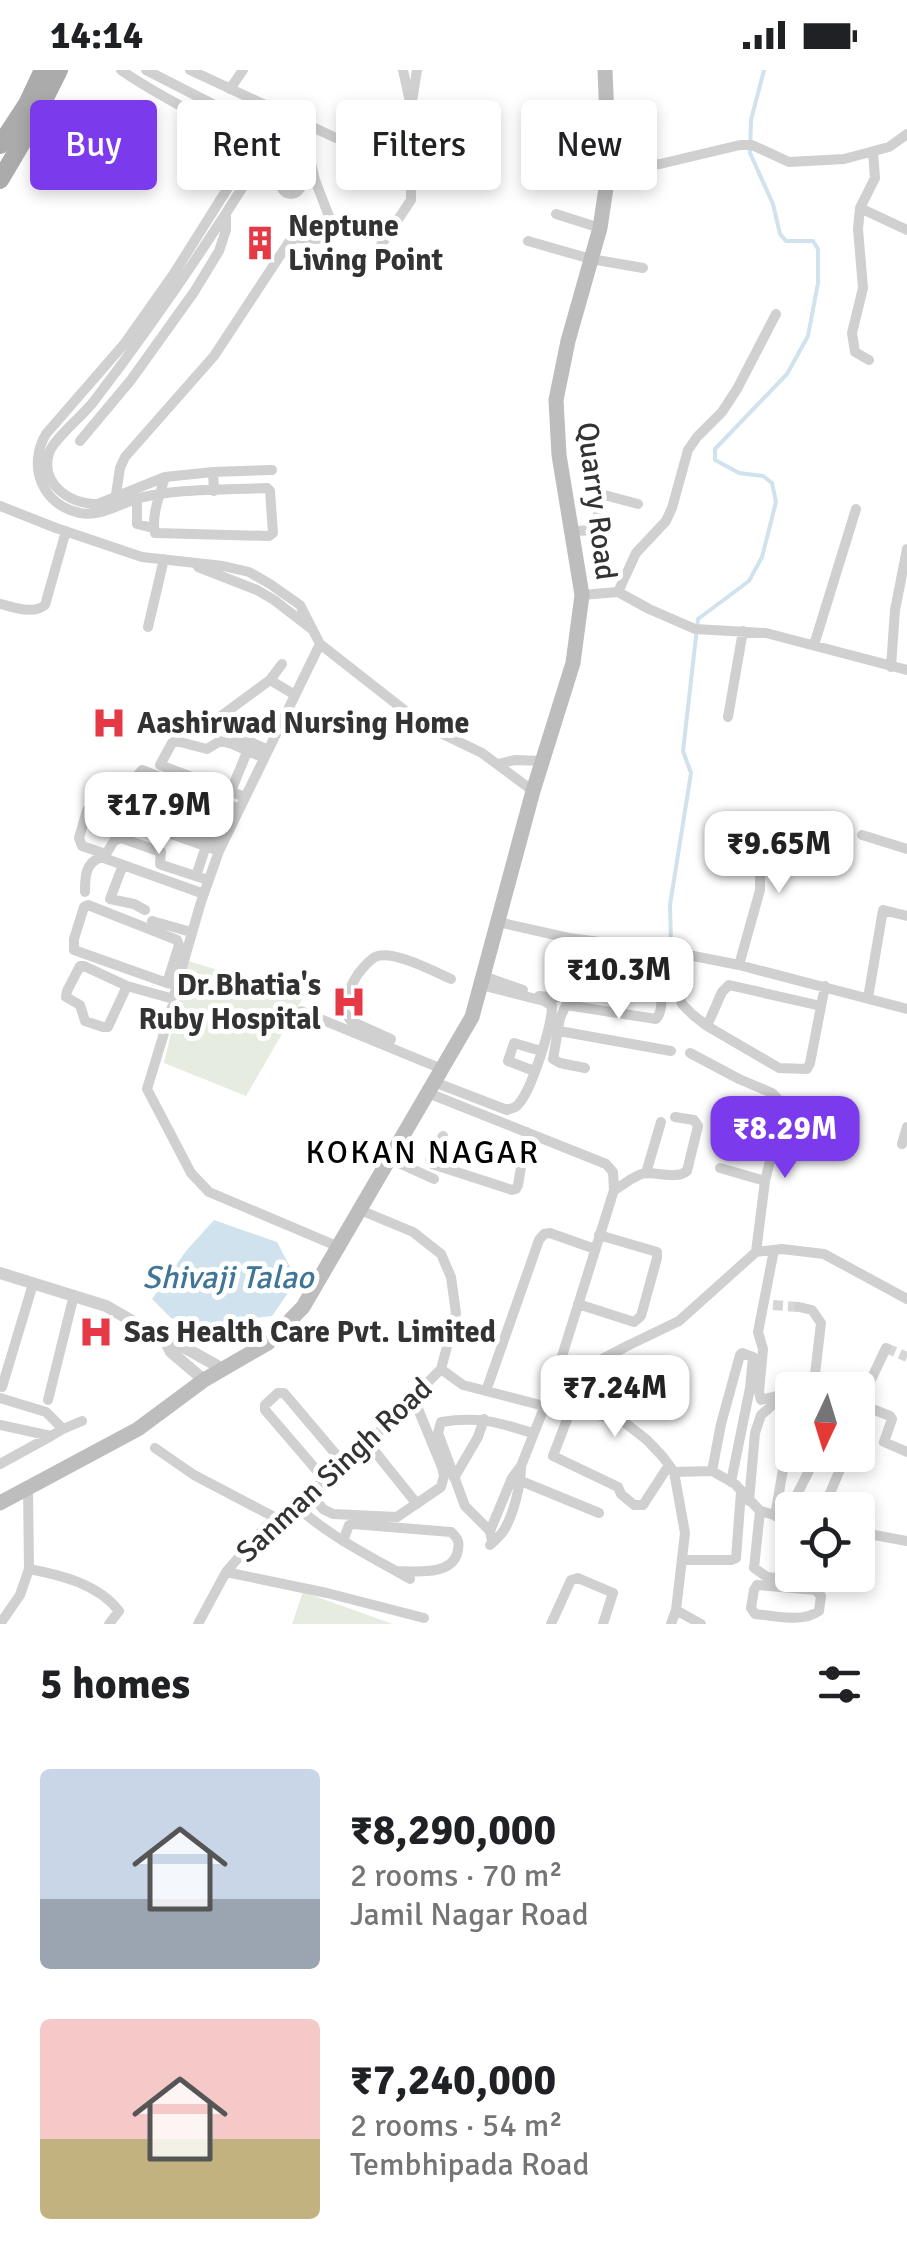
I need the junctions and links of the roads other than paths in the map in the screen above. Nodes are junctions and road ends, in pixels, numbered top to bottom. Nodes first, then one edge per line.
1 (43, 70) edge
2 (59, 70) edge
3 (120, 70) edge
4 (146, 70) edge
5 (190, 70) edge
6 (244, 70) edge
7 (402, 70) edge
8 (417, 70) edge
9 (605, 70) edge
10 (230, 89) junction
11 (205, 100) edge
12 (409, 100) edge
13 (412, 100) edge
14 (607, 100) edge
15 (177, 104) edge
16 (907, 134) edge
17 (336, 138) dead end
18 (0, 145) edge
19 (873, 152) junction
20 (657, 164) edge
21 (0, 180) edge
22 (316, 183) edge
23 (233, 190) edge
24 (237, 190) edge
25 (411, 190) edge
26 (604, 190) edge
27 (860, 208) junction
28 (226, 213) junction
29 (556, 214) dead end
30 (600, 228) junction
31 (907, 230) edge
32 (528, 241) dead end
33 (381, 245) dead end
34 (592, 259) junction
35 (644, 268) dead end
36 (178, 278) junction
37 (194, 292) junction
38 (776, 314) dead end
39 (128, 346) junction
40 (869, 360) dead end
41 (145, 361) junction
42 (90, 406) junction
43 (102, 416) junction
44 (52, 425) junction
45 (64, 434) junction
46 (80, 441) dead end
47 (272, 470) dead end
48 (214, 472) junction
49 (164, 477) junction
50 (214, 491) junction
51 (160, 495) junction
52 (137, 499) junction
53 (115, 502) junction
54 (638, 504) dead end
55 (0, 506) edge
56 (856, 508) dead end
57 (152, 528) junction
58 (66, 531) junction
59 (572, 532) junction
60 (907, 549) edge
61 (164, 559) junction
62 (618, 592) junction
63 (582, 595) junction
64 (0, 604) edge
65 (148, 627) dead end
66 (743, 631) junction
67 (320, 644) junction
68 (814, 645) junction
69 (282, 664) dead end
70 (891, 667) junction
71 (907, 670) edge
72 (270, 680) junction
73 (295, 694) junction
74 (728, 717) dead end
75 (247, 752) junction
76 (266, 754) junction
77 (542, 761) junction
78 (498, 764) junction
79 (231, 791) junction
80 (533, 792) junction
81 (245, 797) junction
82 (239, 809) junction
83 (779, 816) dead end
84 (862, 834) dead end
85 (206, 846) junction
86 (221, 846) junction
87 (907, 849) edge
88 (123, 865) junction
89 (196, 876) junction
90 (208, 880) junction
91 (85, 892) dead end
92 (204, 894) junction
93 (145, 910) dead end
94 (907, 916) edge
95 (152, 921) dead end
96 (498, 922) junction
97 (192, 932) junction
98 (570, 938) junction
99 (583, 940) junction
100 (680, 953) junction
101 (739, 964) junction
102 (450, 978) dead end
103 (482, 981) junction
104 (172, 984) junction
105 (127, 986) junction
106 (825, 986) junction
107 (868, 998) junction
108 (821, 1006) junction
109 (172, 1007) dead end
110 (907, 1010) edge
111 (301, 1011) dead end
112 (706, 1026) junction
113 (559, 1032) junction
114 (393, 1043) junction
115 (541, 1051) junction
116 (671, 1052) dead end
117 (690, 1053) dead end
118 (585, 1068) dead end
119 (534, 1071) junction
120 (434, 1081) junction
121 (675, 1116) dead end
122 (661, 1122) dead end
123 (907, 1127) edge
124 (527, 1132) junction
125 (443, 1136) dead end
126 (906, 1147) edge
127 (390, 1159) junction
128 (720, 1168) dead end
129 (646, 1172) junction
130 (434, 1179) dead end
131 (765, 1181) junction
132 (614, 1190) junction
133 (360, 1210) junction
134 (599, 1235) junction
135 (339, 1247) junction
136 (595, 1249) junction
137 (774, 1250) junction
138 (756, 1252) junction
139 (0, 1273) edge
140 (33, 1284) junction
141 (74, 1296) junction
142 (907, 1298) edge
143 (578, 1304) junction
144 (800, 1307) dead end
145 (165, 1340) junction
146 (886, 1348) dead end
147 (223, 1369) junction
148 (441, 1369) junction
149 (815, 1372) edge
150 (875, 1372) tunnel mouth
151 (204, 1380) junction
152 (553, 1385) junction
153 (486, 1391) junction
154 (1, 1392) edge
155 (414, 1397) junction
156 (775, 1397) edge
157 (48, 1400) dead end
158 (775, 1403) edge
159 (544, 1406) junction
160 (571, 1409) junction
161 (875, 1410) edge
162 (484, 1419) junction
163 (82, 1421) dead end
164 (0, 1424) edge
165 (62, 1430) junction
166 (532, 1433) junction
167 (51, 1436) junction
168 (368, 1442) junction
169 (155, 1448) dead end
170 (907, 1452) edge
171 (0, 1464) edge
172 (345, 1464) junction
173 (521, 1466) junction
174 (671, 1469) junction
175 (712, 1470) junction
176 (454, 1478) junction
177 (325, 1480) junction
178 (522, 1481) junction
179 (731, 1482) junction
180 (28, 1488) junction
181 (741, 1491) junction
182 (310, 1492) junction
183 (750, 1501) junction
184 (0, 1503) edge
185 (294, 1504) junction
186 (418, 1504) junction
187 (760, 1511) junction
188 (599, 1513) dead end
189 (775, 1515) edge
190 (276, 1518) junction
191 (875, 1535) edge
192 (491, 1539) junction
193 (343, 1541) junction
194 (907, 1541) edge
195 (682, 1560) junction
196 (30, 1569) junction
197 (396, 1571) junction
198 (226, 1572) junction
199 (775, 1578) edge
200 (410, 1580) dead end
201 (676, 1610) junction
202 (424, 1618) dead end
203 (793, 1621) edge
204 (0, 1624) edge
205 (109, 1624) edge
206 (198, 1624) edge
207 (552, 1624) edge
208 (602, 1624) edge
209 (671, 1624) edge
210 (701, 1624) edge

1 - 18 main road
2 - 21 main road
3 - 15 street
4 - 11 street
5 - 10 street
6 - 10 street
7 - 12 street
8 - 13 street
9 - 14 main road, Quarry Road
10 - 17 street
16 - 19 street
19 - 20 street
19 - 27 street
22 - 53 street
23 - 36 street
24 - 28 street
25 - 33 street
26 - 30 main road, Quarry Road
27 - 31 street
27 - 40 street
28 - 36 street
28 - 37 street
29 - 30 street
30 - 34 main road, Quarry Road
32 - 34 street
34 - 35 street
34 - 59 main road, Quarry Road
36 - 37 street
36 - 39 street
37 - 41 street
38 - 62 street
39 - 41 street
39 - 42 street
39 - 44 street
41 - 43 street
42 - 43 street
42 - 45 street
43 - 46 street
44 - 45 street
44 - 53 street
45 - 53 street
47 - 48 street
48 - 49 street
48 - 50 street
49 - 51 street
49 - 53 street
50 - 51 street
50 - 57 street
51 - 52 street
51 - 57 street
52 - 53 street
52 - 57 street
54 - 59 street
55 - 58 street
56 - 68 street
58 - 61 street
58 - 64 street
59 - 63 main road, Quarry Road
60 - 70 street
61 - 65 street
61 - 67 street
62 - 63 street
62 - 66 street
63 - 77 main road, Quarry Road
66 - 68 street
66 - 74 street
67 - 73 street
67 - 78 street
68 - 70 street
69 - 72 street
70 - 71 street
72 - 73 street
72 - 76 street
73 - 76 street
75 - 76 street
75 - 79 street
75 - 79 street
76 - 81 street
77 - 78 street
77 - 80 main road, Quarry Road
78 - 80 street
79 - 81 street
80 - 96 main road, Quarry Road
81 - 82 street
82 - 86 street
82 - 86 street
83 - 101 street
84 - 87 street
85 - 86 street
85 - 89 street
85 - 89 street
86 - 90 street
88 - 91 street
88 - 92 street
88 - 93 street
89 - 90 street
90 - 92 street
92 - 97 street
94 - 107 street
95 - 97 street
96 - 98 street
96 - 103 main road, Quarry Road
97 - 104 street
98 - 99 street
98 - 103 street
99 - 100 street
99 - 113 street
100 - 101 street
100 - 112 street
101 - 106 street
102 - 114 street
103 - 115 street
103 - 120 main road, Quarry Road
104 - 104 street
104 - 105 street
105 - 105 street
106 - 107 street
106 - 108 street
107 - 110 street
108 - 112 street
108 - 112 street
109 - 135 street
111 - 114 street
113 - 116 street
113 - 118 street
114 - 120 street
115 - 119 street
115 - 119 street
117 - 131 street
119 - 120 street
120 - 124 street
120 - 127 main road, Quarry Road
121 - 129 street
122 - 129 street
123 - 126 street
124 - 125 street
124 - 132 street
127 - 130 street
127 - 133 main road, Quarry Road
128 - 131 street
129 - 132 street
131 - 138 street
132 - 134 street
133 - 135 main road, Quarry Road
133 - 148 street
134 - 136 street
134 - 143 street
135 - 147 main road, Quarry Road
136 - 143 street
136 - 153 street
137 - 138 street
137 - 142 street
137 - 156 street
138 - 152 street
139 - 140 street
140 - 141 street
140 - 154 street
141 - 145 street
141 - 157 street
143 - 152 street
144 - 149 street
145 - 147 street
145 - 151 street
146 - 150 street
147 - 151 main road, Quarry Road
148 - 153 street
148 - 155 street, Sanman Singh Road
151 - 180 main road, Quarry Road
152 - 159 street
153 - 159 street
154 - 165 street
155 - 168 street, Sanman Singh Road
155 - 186 street
158 - 183 street
159 - 160 street
159 - 166 street
160 - 174 street
160 - 174 street
161 - 170 street
162 - 166 street
162 - 176 street
162 - 176 street
163 - 165 street
164 - 167 street
165 - 167 street
166 - 173 street
167 - 171 street
168 - 172 street, Sanman Singh Road
168 - 186 street
169 - 190 street
172 - 177 street, Sanman Singh Road
172 - 177 street
173 - 178 street
173 - 192 street
174 - 175 street
174 - 195 street
175 - 179 street
175 - 179 street
176 - 192 street
177 - 182 street, Sanman Singh Road
178 - 188 street
178 - 192 street
179 - 181 street
180 - 184 main road, Quarry Road
180 - 196 street
181 - 183 street
181 - 195 street
182 - 185 street, Sanman Singh Road
182 - 186 street
183 - 187 street
185 - 190 street, Sanman Singh Road
185 - 193 street
187 - 189 street
187 - 199 street
190 - 198 street, Sanman Singh Road
191 - 194 street
193 - 197 street
193 - 197 street
195 - 201 street
196 - 204 street
196 - 205 street
197 - 200 street
198 - 202 street
198 - 206 street, Sanman Singh Road
201 - 209 street
201 - 210 street
203 - 203 street
207 - 208 street

